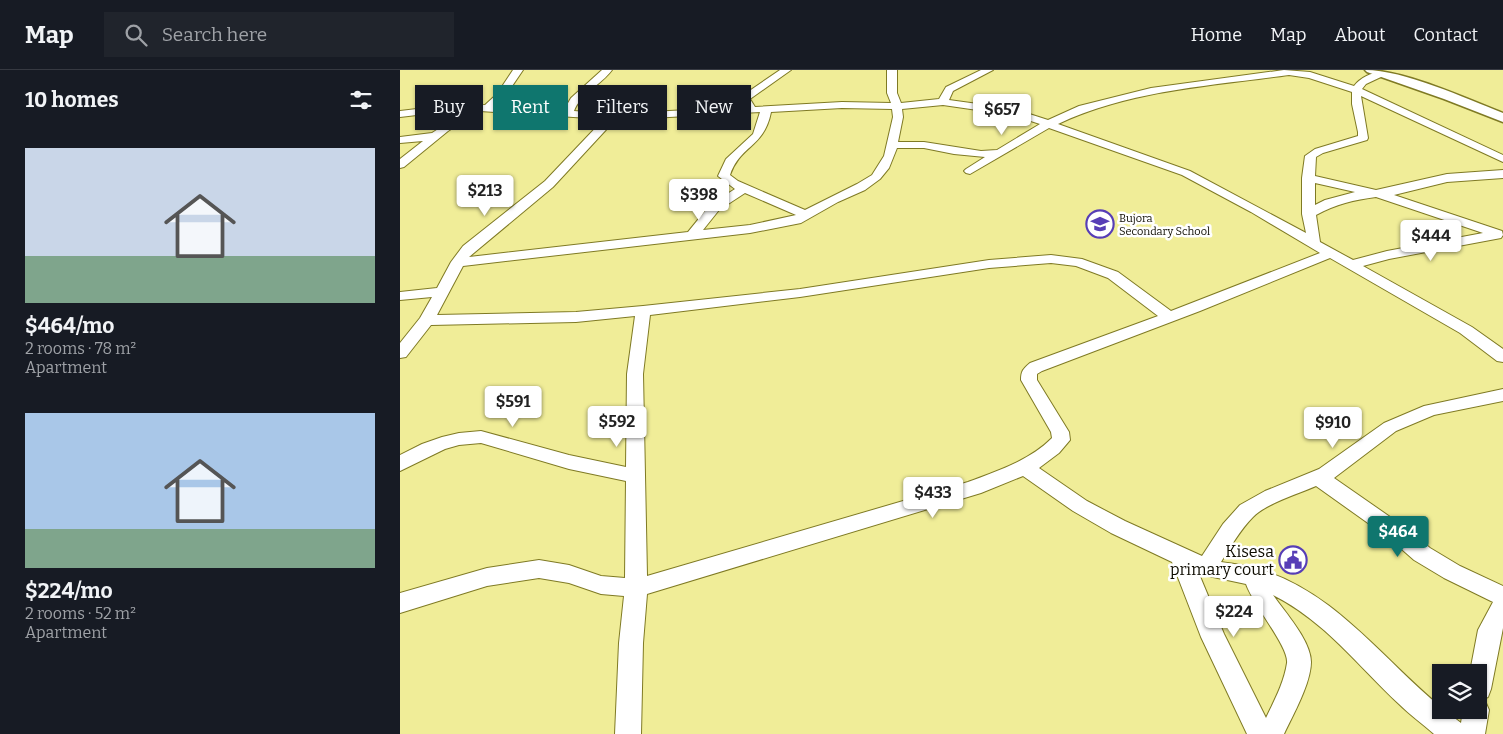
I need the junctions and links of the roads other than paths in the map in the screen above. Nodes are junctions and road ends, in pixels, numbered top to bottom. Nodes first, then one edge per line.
1 (518, 70) edge
2 (607, 70) edge
3 (786, 70) edge
4 (892, 70) edge
5 (988, 70) edge
6 (1375, 72) edge
7 (1359, 86) junction
8 (944, 102) junction
9 (897, 106) junction
10 (483, 108) joint
11 (493, 109) edge
12 (766, 110) junction
13 (752, 111) junction
14 (415, 112) edge
15 (400, 114) edge
16 (568, 114) joint
17 (578, 115) edge
18 (667, 115) edge
19 (1503, 118) edge
20 (1048, 124) junction
21 (445, 130) edge
22 (600, 130) edge
23 (435, 136) junction
24 (400, 140) edge
25 (892, 145) junction
26 (1000, 153) junction
27 (1503, 159) edge
28 (400, 165) edge
29 (970, 171) dead end
30 (1503, 174) edge
31 (1308, 178) junction
32 (744, 189) junction
33 (1374, 193) junction
34 (1308, 214) junction
35 (807, 215) junction
36 (1500, 234) edge
37 (693, 235) junction
38 (1322, 248) junction
39 (458, 262) junction
40 (1352, 265) junction
41 (441, 292) junction
42 (400, 296) edge
43 (643, 311) junction
44 (1169, 317) junction
45 (427, 320) junction
46 (400, 352) edge
47 (1503, 357) edge
48 (1503, 395) edge
49 (400, 464) edge
50 (1024, 467) junction
51 (634, 476) junction
52 (1318, 477) junction
53 (1180, 555) junction
54 (1206, 568) junction
55 (1255, 577) junction
56 (636, 588) junction
57 (1503, 597) edge
58 (400, 603) edge
59 (1503, 605) edge
60 (1484, 664) edge
61 (1474, 719) edge
62 (628, 734) edge
63 (1260, 734) edge
64 (1271, 734) edge
65 (1454, 734) edge
66 (1472, 734) edge

1 - 10 street
2 - 16 street
3 - 13 street
4 - 9 street
5 - 8 street
6 - 7 street
6 - 19 street
7 - 20 street
7 - 27 street
7 - 31 street
8 - 9 street
8 - 20 street
9 - 12 street
9 - 25 street
10 - 11 street
12 - 13 street
12 - 32 street
13 - 18 street
14 - 15 street
16 - 17 street
20 - 26 street
20 - 38 street
21 - 23 street
22 - 39 street
23 - 24 street
23 - 28 street
25 - 26 street
25 - 35 street
26 - 29 street
30 - 33 street
31 - 33 street
31 - 34 street
32 - 35 street
32 - 37 street
33 - 34 street
33 - 36 street
34 - 38 street
35 - 37 street
36 - 40 street
37 - 39 street
38 - 40 street
38 - 44 street
39 - 41 street
40 - 47 street
41 - 42 street
41 - 45 street
43 - 44 street
43 - 45 street
43 - 51 street
44 - 50 street
45 - 46 street
48 - 52 street
49 - 51 street
50 - 53 street
50 - 56 street
51 - 56 street
52 - 54 street
52 - 57 street
53 - 54 street
53 - 63 street
54 - 55 street
55 - 64 street
55 - 65 street
56 - 58 street
56 - 62 street
59 - 60 street
61 - 66 street

